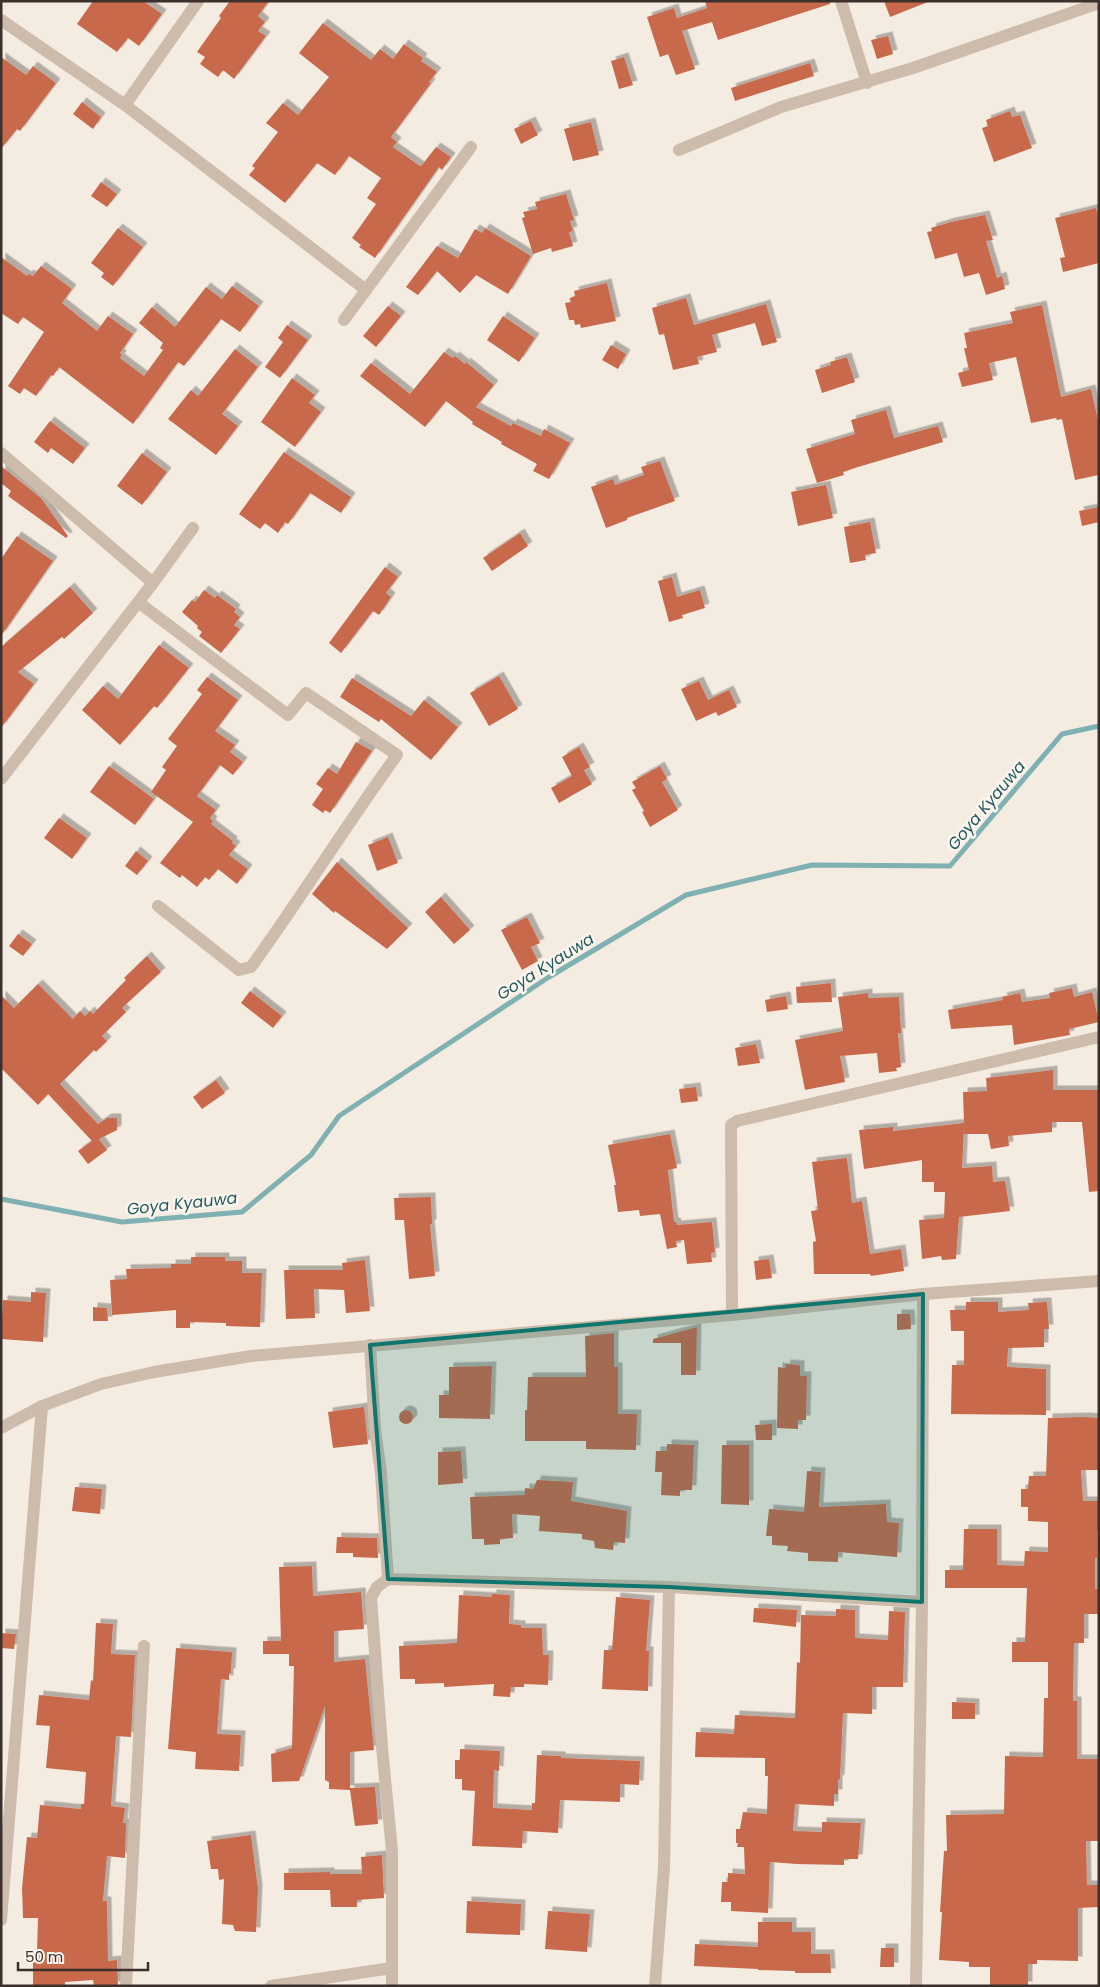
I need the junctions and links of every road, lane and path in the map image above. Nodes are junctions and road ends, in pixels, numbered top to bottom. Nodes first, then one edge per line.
1 (198, 1) edge
2 (841, 1) edge
3 (1099, 4) edge
4 (1, 20) edge
5 (866, 83) junction
6 (125, 105) junction
7 (471, 147) dead end
8 (679, 150) dead end
9 (366, 290) junction
10 (344, 320) dead end
11 (1, 453) edge
12 (193, 528) dead end
13 (153, 584) junction
14 (138, 602) junction
15 (1, 778) edge
16 (158, 906) dead end
17 (1099, 1037) edge
18 (1099, 1281) edge
19 (923, 1294) junction
20 (732, 1315) junction
21 (370, 1345) junction
22 (42, 1406) junction
23 (1, 1428) edge
24 (388, 1579) junction
25 (669, 1587) junction
26 (922, 1602) junction
27 (144, 1646) dead end
28 (1, 1920) edge
29 (392, 1968) junction
30 (126, 1986) edge
31 (271, 1986) edge
32 (392, 1986) edge
33 (655, 1986) edge
34 (916, 1986) edge

1 - 6 street
2 - 5 street
3 - 5 street
4 - 6 street
5 - 8 street
6 - 9 street
7 - 9 street
9 - 10 street
11 - 13 street
12 - 13 street
13 - 14 street
14 - 15 street
14 - 16 street
17 - 20 street
18 - 19 street
19 - 20 street
19 - 26 street
20 - 21 street
21 - 22 street
21 - 24 street
22 - 23 street
22 - 28 street
24 - 25 street
24 - 29 street
25 - 26 street
25 - 33 street
26 - 34 street
27 - 30 street
29 - 31 street
29 - 32 street

